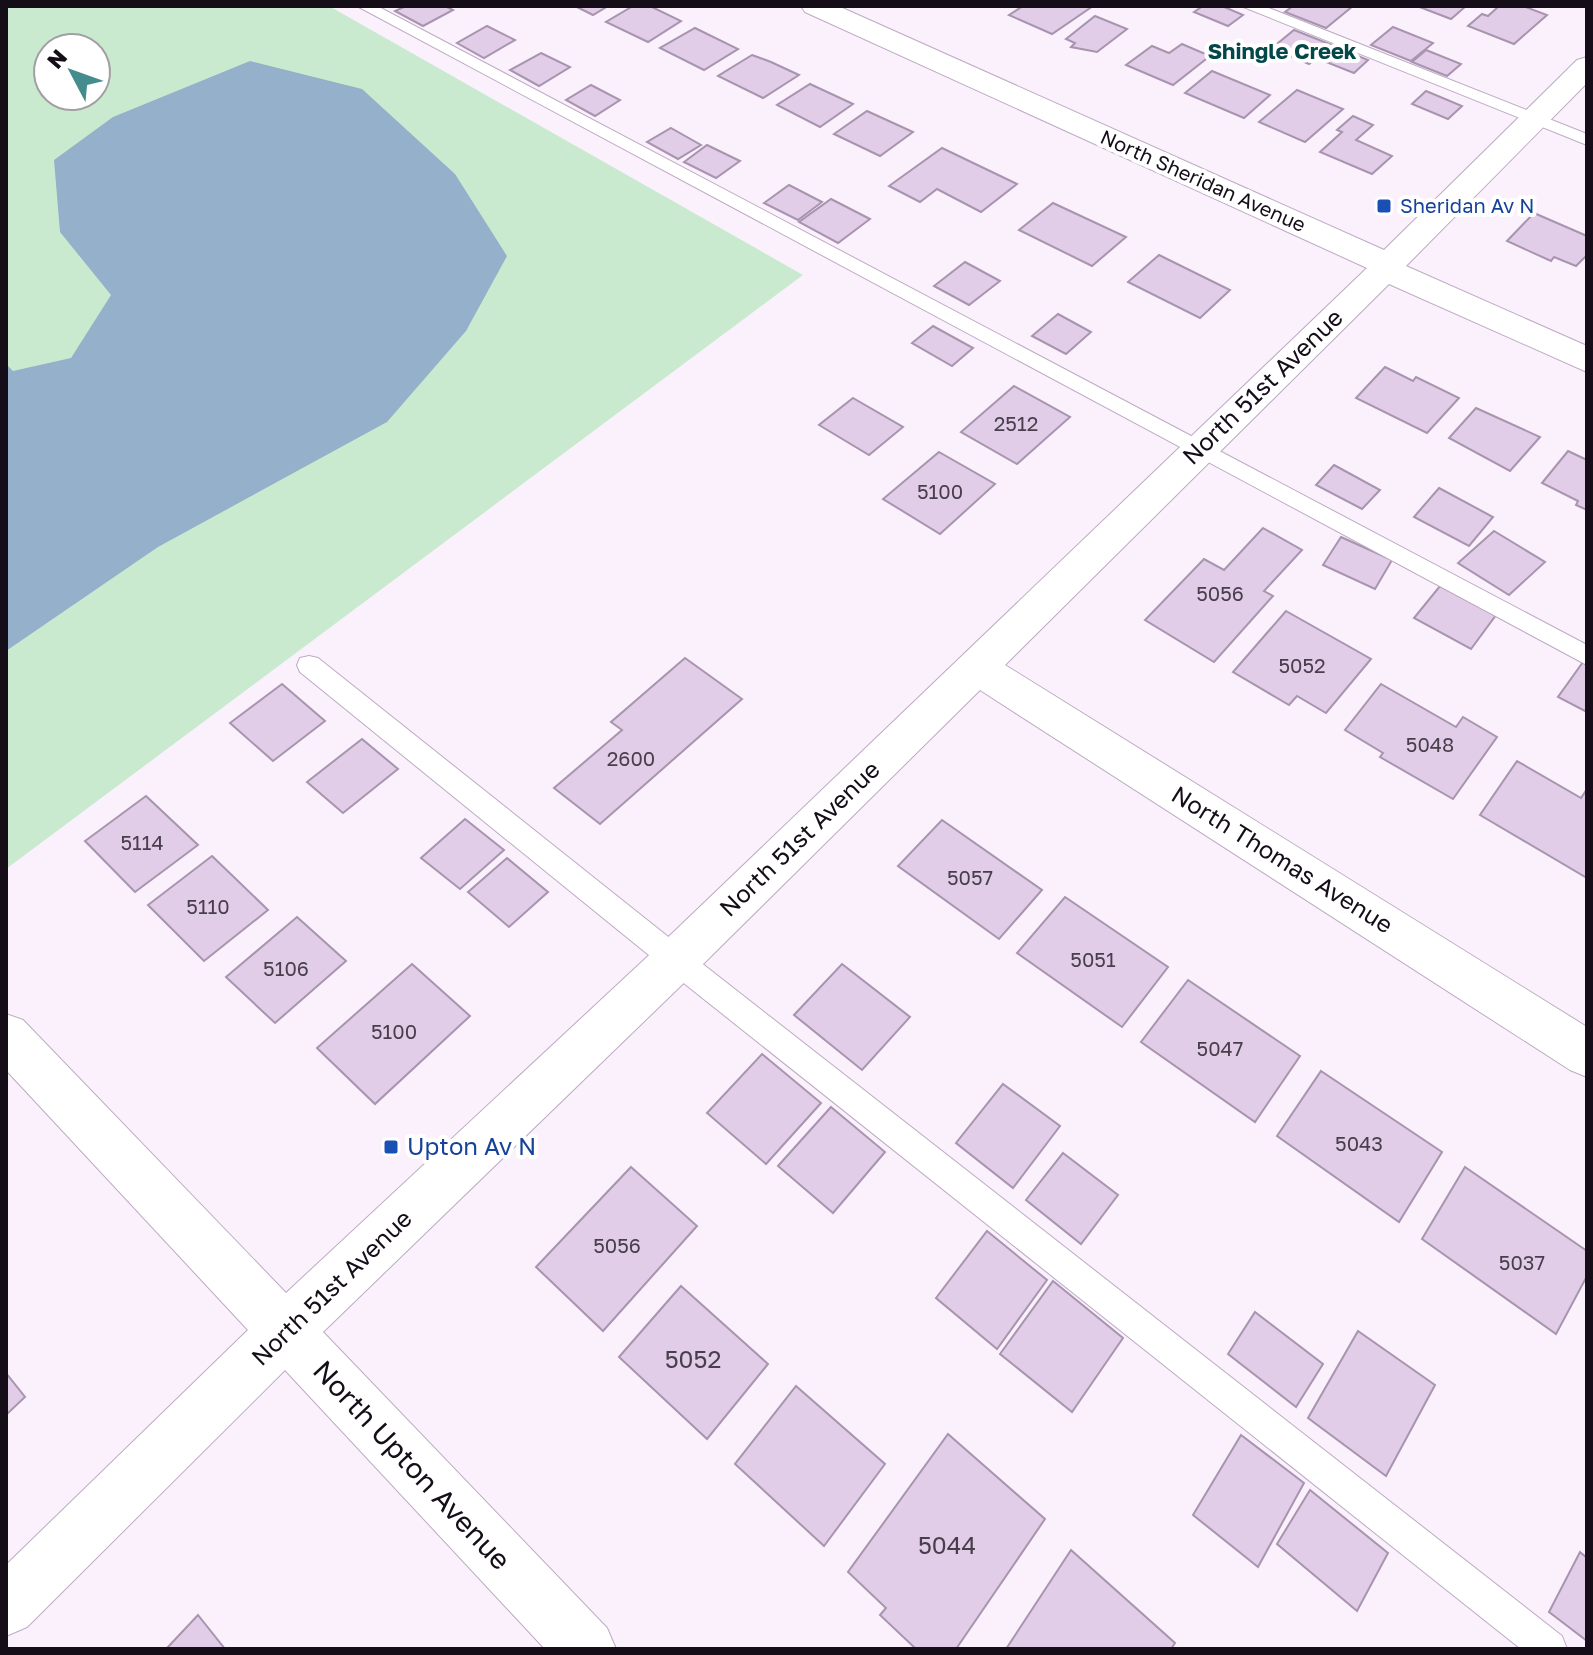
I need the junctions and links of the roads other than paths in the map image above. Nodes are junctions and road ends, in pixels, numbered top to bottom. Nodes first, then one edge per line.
1 (365, 6) edge
2 (815, 6) edge
3 (1249, 6) edge
4 (1587, 66) edge
5 (1535, 120) junction
6 (1587, 140) edge
7 (1389, 265) junction
8 (1587, 360) edge
9 (1198, 450) junction
10 (1587, 656) edge
11 (309, 665) dead end
12 (976, 667) junction
13 (676, 960) junction
14 (6, 1036) edge
15 (1587, 1054) edge
16 (285, 1331) junction
17 (6, 1606) edge
18 (586, 1649) edge
19 (1549, 1649) edge

1 - 9 lane
2 - 7 street, North Sheridan Avenue
3 - 5 lane
4 - 5 street, North 51st Avenue
5 - 6 lane
5 - 7 street, North 51st Avenue
7 - 8 street, North Sheridan Avenue
7 - 9 street, North 51st Avenue
9 - 10 lane
9 - 12 street, North 51st Avenue
11 - 13 lane
12 - 13 street, North 51st Avenue
12 - 15 street, North Thomas Avenue
13 - 16 street, North 51st Avenue
13 - 19 lane
14 - 16 street, North Upton Avenue
16 - 17 street, North 51st Avenue
16 - 18 street, North Upton Avenue

